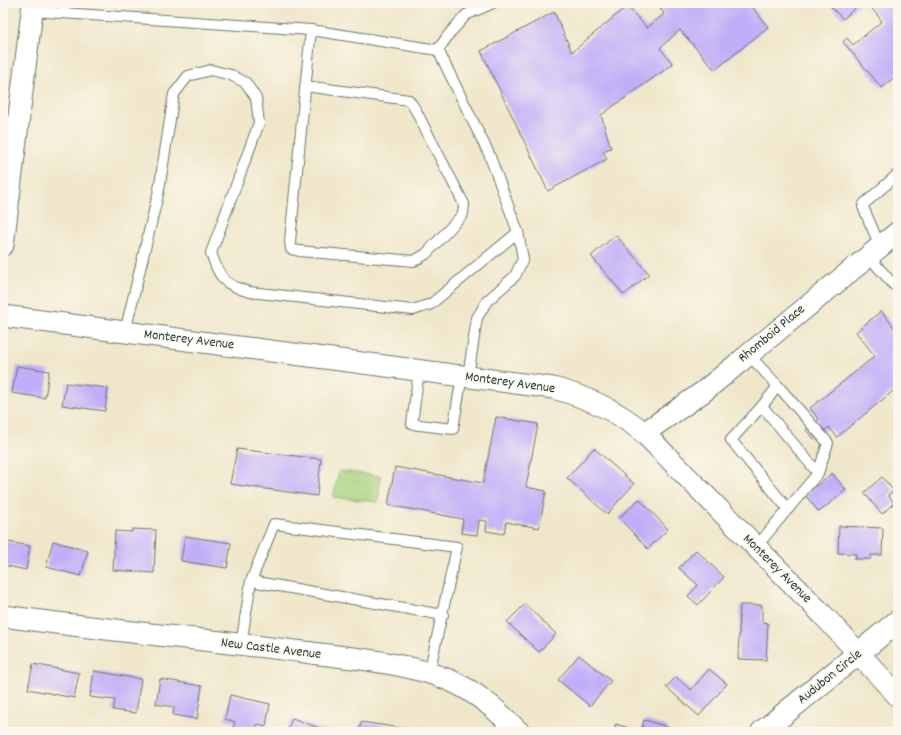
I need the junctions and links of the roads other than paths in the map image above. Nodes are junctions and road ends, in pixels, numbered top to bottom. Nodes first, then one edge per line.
1 (493, 3) edge
2 (33, 7) edge
3 (311, 30) junction
4 (438, 50) junction
5 (305, 86) junction
6 (898, 174) edge
7 (518, 232) junction
8 (898, 232) edge
9 (3, 245) edge
10 (874, 251) junction
11 (898, 282) edge
12 (3, 316) edge
13 (125, 332) junction
14 (748, 354) junction
15 (419, 370) junction
16 (465, 376) junction
17 (778, 386) junction
18 (762, 406) junction
19 (644, 433) junction
20 (818, 473) junction
21 (788, 509) junction
22 (756, 547) junction
23 (251, 581) junction
24 (443, 615) junction
25 (3, 616) edge
26 (898, 621) edge
27 (241, 645) junction
28 (858, 654) junction
29 (429, 673) junction
30 (898, 696) edge
31 (519, 732) edge
32 (762, 732) edge

1 - 4 lane
2 - 3 lane
2 - 9 street
3 - 4 lane
3 - 5 lane
4 - 7 lane
5 - 5 lane
6 - 10 lane
7 - 13 lane
7 - 16 lane
8 - 10 street, Rhomboid Place
10 - 11 lane
10 - 14 street, Rhomboid Place
12 - 13 street, Monterey Avenue
13 - 15 street, Monterey Avenue
14 - 17 lane
14 - 19 street, Rhomboid Place
15 - 16 street, Monterey Avenue
15 - 16 lane
16 - 19 street, Monterey Avenue
17 - 18 lane
17 - 20 lane
18 - 20 lane
18 - 21 lane
19 - 22 street, Monterey Avenue
20 - 21 lane
21 - 22 lane
22 - 28 street, Monterey Avenue
23 - 24 lane
23 - 24 lane
23 - 27 lane
24 - 29 lane
25 - 27 street, New Castle Avenue
26 - 28 street, Audubon Circle
27 - 29 street, New Castle Avenue
28 - 30 street, Monterey Avenue
28 - 32 street, Audubon Circle
29 - 31 street, New Castle Avenue

